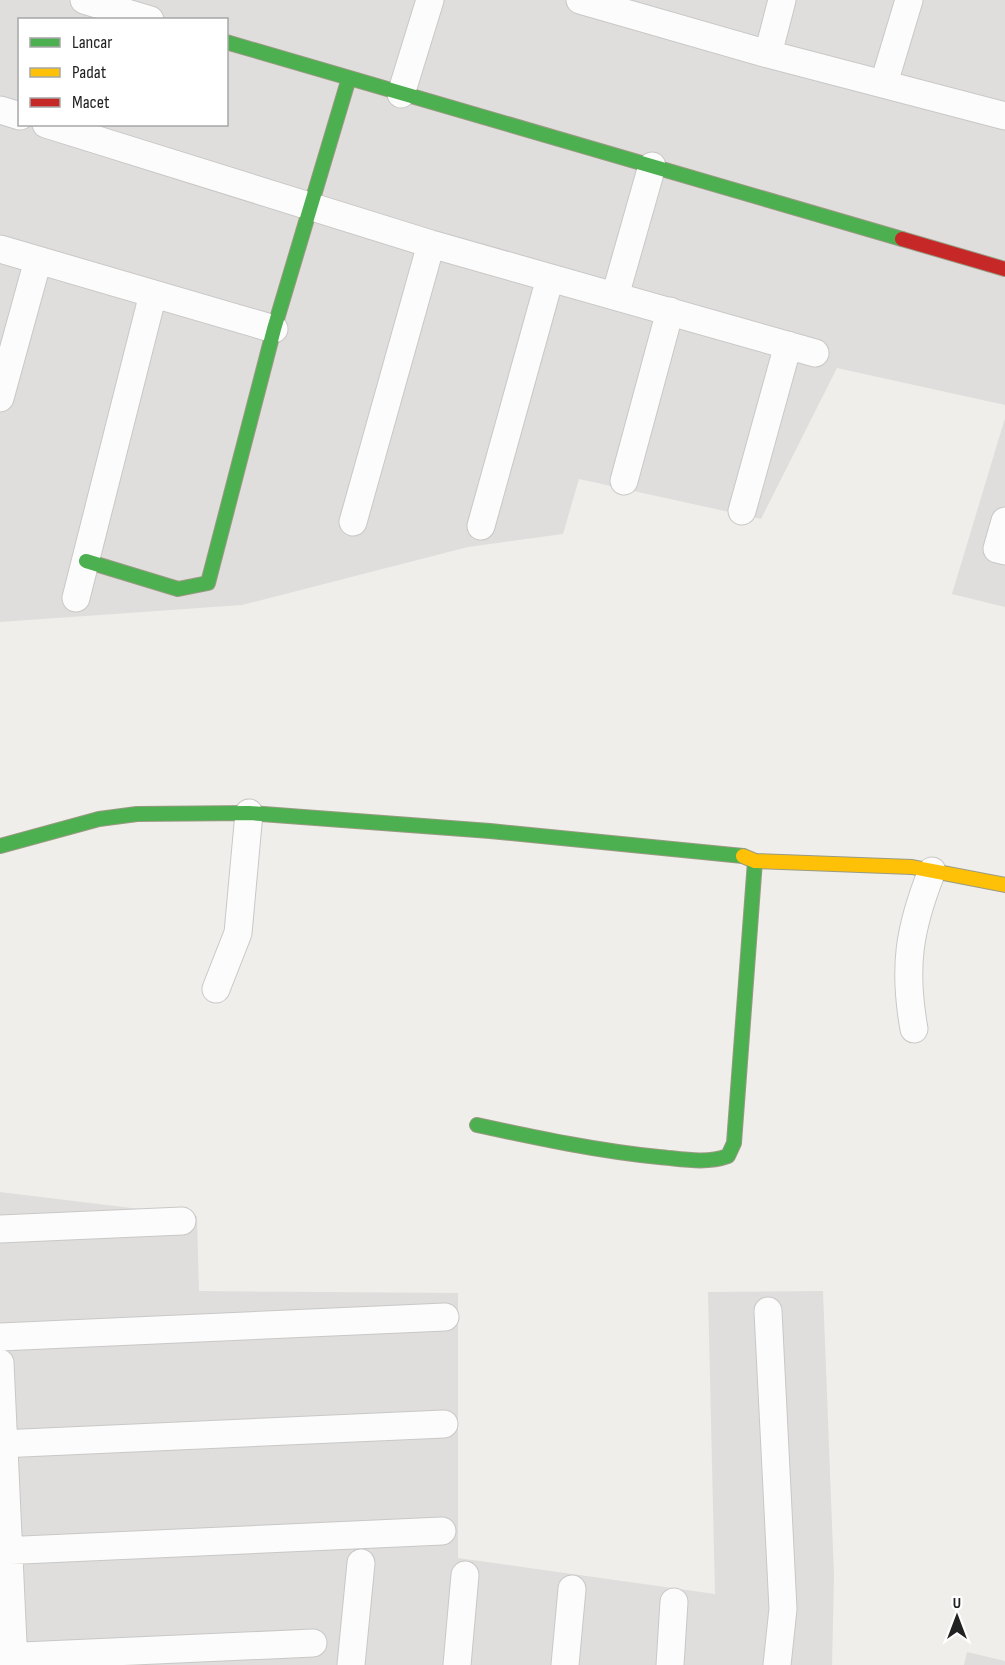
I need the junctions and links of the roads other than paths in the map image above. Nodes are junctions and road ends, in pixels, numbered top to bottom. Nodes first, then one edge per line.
1 (84, 0) edge
2 (430, 0) edge
3 (580, 0) edge
4 (782, 0) edge
5 (909, 0) edge
6 (143, 18) edge
7 (228, 43) edge
8 (768, 54) junction
9 (349, 78) junction
10 (884, 83) junction
11 (401, 94) junction
12 (0, 110) edge
13 (18, 115) edge
14 (1005, 116) edge
15 (52, 126) edge
16 (652, 166) junction
17 (311, 206) junction
18 (431, 244) junction
19 (0, 249) edge
20 (38, 260) junction
21 (1005, 269) edge
22 (550, 278) junction
23 (153, 294) junction
24 (615, 296) junction
25 (670, 311) junction
26 (274, 329) junction
27 (788, 345) junction
28 (815, 352) dead end
29 (0, 398) edge
30 (624, 481) dead end
31 (742, 511) dead end
32 (1005, 521) edge
33 (353, 522) dead end
34 (481, 526) dead end
35 (1005, 551) edge
36 (86, 561) junction
37 (76, 598) dead end
38 (249, 813) junction
39 (0, 846) edge
40 (755, 861) junction
41 (932, 871) junction
42 (1005, 885) edge
43 (216, 988) dead end
44 (914, 1029) dead end
45 (477, 1125) dead end
46 (182, 1221) dead end
47 (0, 1229) edge
48 (768, 1311) dead end
49 (445, 1317) dead end
50 (0, 1337) edge
51 (0, 1363) edge
52 (444, 1424) dead end
53 (2, 1444) edge
54 (442, 1531) dead end
55 (4, 1551) edge
56 (361, 1563) dead end
57 (465, 1575) dead end
58 (572, 1589) dead end
59 (674, 1602) dead end
60 (313, 1643) dead end
61 (9, 1660) edge
62 (351, 1665) edge
63 (457, 1665) edge
64 (565, 1665) edge
65 (669, 1665) edge
66 (777, 1665) edge

1 - 6 street
2 - 11 street
3 - 8 street
4 - 8 street
5 - 10 street
7 - 9 street
8 - 10 street
9 - 11 street
9 - 17 street
10 - 14 street
11 - 16 street
12 - 13 street
15 - 17 street
16 - 21 street
16 - 24 street
17 - 18 street
17 - 26 street
18 - 22 street
18 - 33 street
19 - 20 street
20 - 23 street
20 - 29 street
22 - 24 street
22 - 34 street
23 - 26 street
23 - 36 street
24 - 25 street
25 - 27 street
25 - 30 street
26 - 36 street
27 - 28 street
27 - 31 street
32 - 35 street
36 - 37 street
38 - 39 street
38 - 40 street
38 - 43 street
40 - 41 street
40 - 45 street
41 - 42 street
41 - 44 street
46 - 47 street
48 - 66 street
49 - 50 street
51 - 53 street
52 - 53 street
53 - 55 street
54 - 55 street
55 - 61 street
56 - 62 street
57 - 63 street
58 - 64 street
59 - 65 street
60 - 61 street

